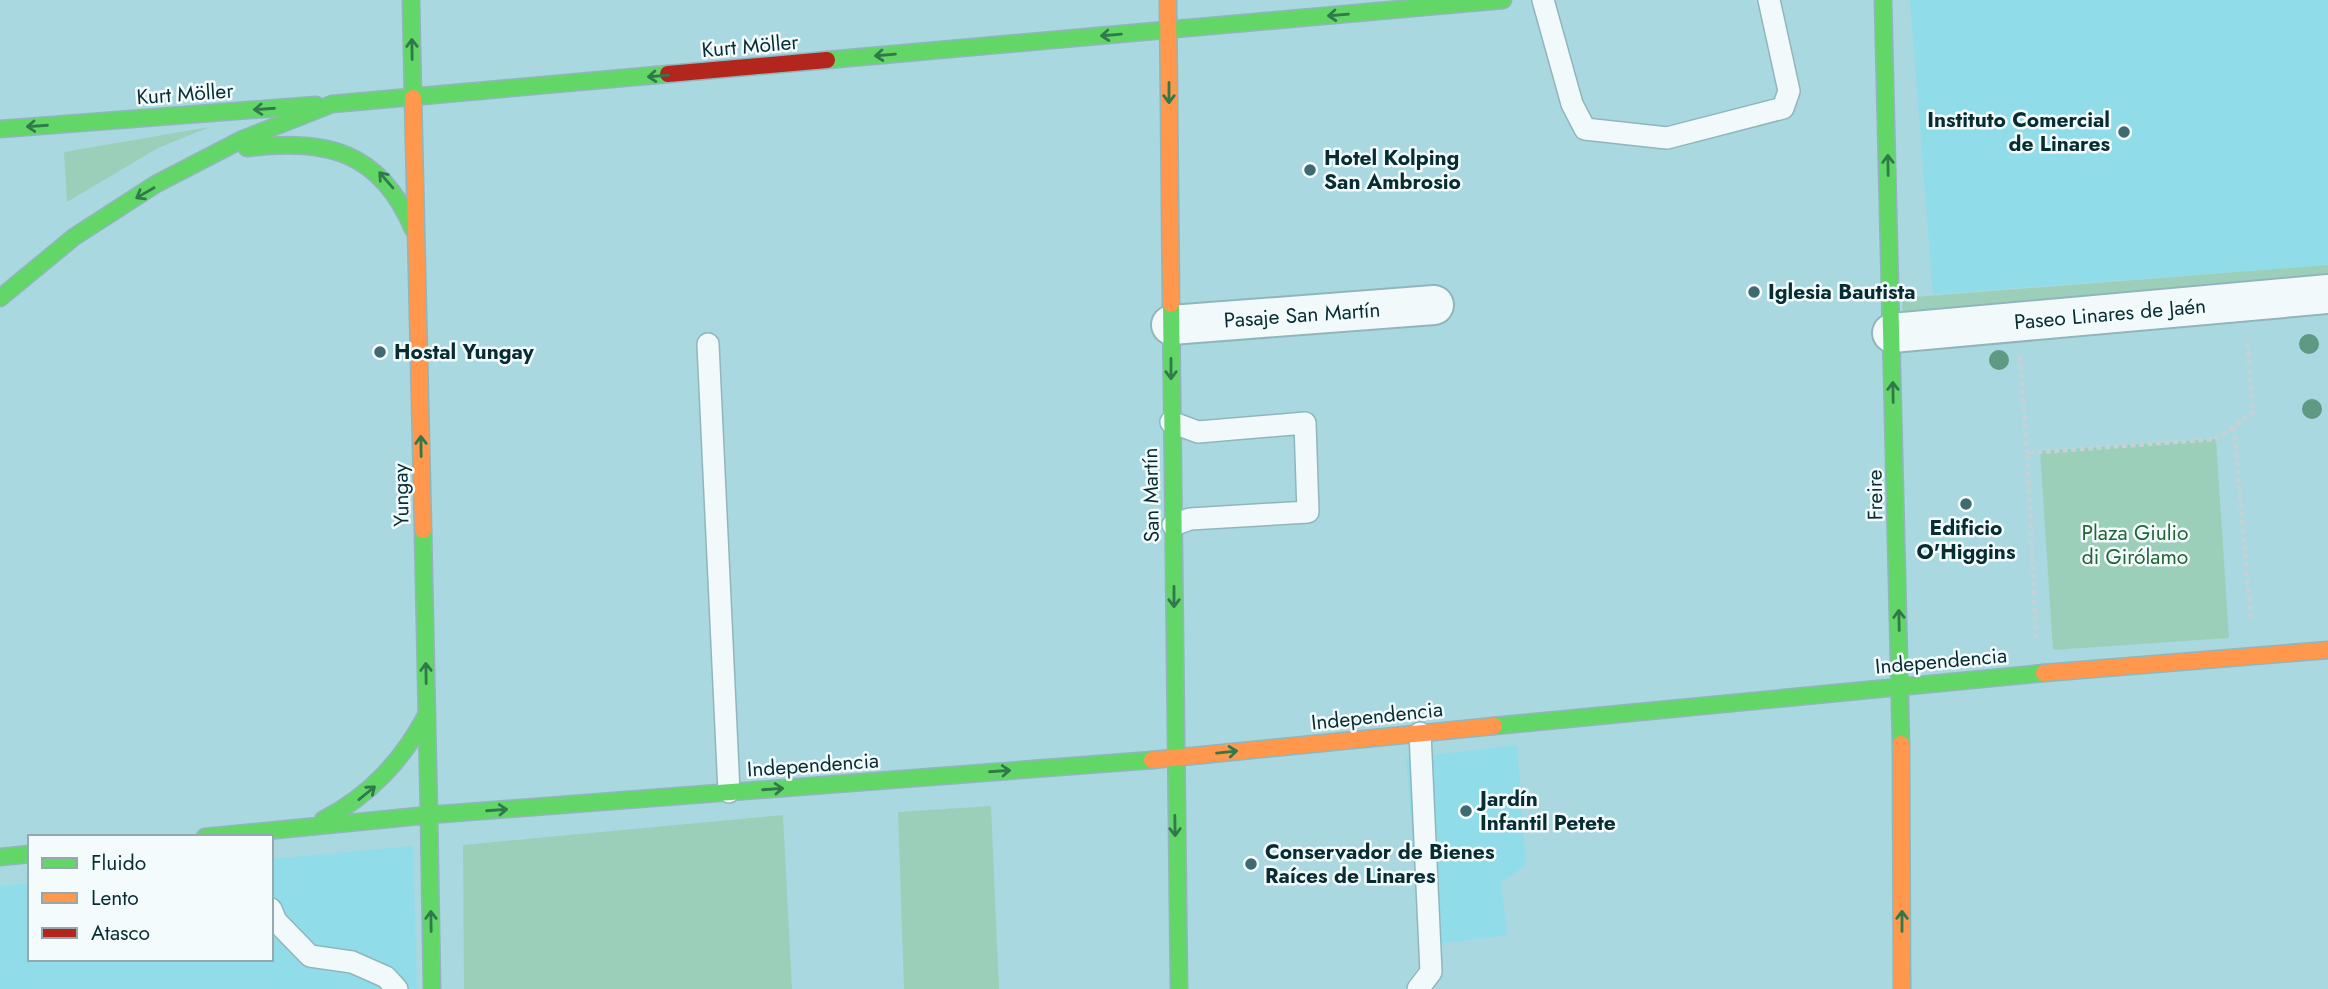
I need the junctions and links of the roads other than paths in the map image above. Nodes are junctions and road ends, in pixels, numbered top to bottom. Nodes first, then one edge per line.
1 (411, 0) edge
2 (1168, 0) edge
3 (1503, 0) edge
4 (1544, 0) edge
5 (1769, 0) edge
6 (1883, 0) edge
7 (1169, 30) junction
8 (413, 98) junction
9 (332, 104) junction
10 (0, 129) edge
11 (204, 159) junction
12 (416, 241) junction
13 (2328, 294) edge
14 (0, 298) edge
15 (1434, 305) dead end
16 (1171, 326) junction
17 (1892, 333) junction
18 (708, 344) dead end
19 (1171, 422) junction
20 (1173, 525) junction
21 (2328, 650) edge
22 (1901, 685) junction
23 (427, 714) junction
24 (1420, 733) junction
25 (1174, 758) junction
26 (729, 792) junction
27 (429, 815) junction
28 (308, 827) junction
29 (226, 835) edge
30 (28, 854) edge
31 (0, 857) edge
32 (273, 914) edge
33 (397, 989) edge
34 (432, 989) edge
35 (1179, 989) edge
36 (1418, 989) edge
37 (1902, 989) edge

8 -> 1 main road, Yungay
2 - 7 main road, San Martín
3 -> 7 main road, Kurt Möller
4 - 5 lane
17 -> 6 main road, Freire
7 -> 8 main road, Kurt Möller
7 -> 16 main road, San Martín
8 - 9 main road, Kurt Möller
8 - 12 main road, Yungay
9 -> 10 main road, Kurt Möller
9 - 11 main road
12 -> 11 main road
11 -> 14 main road
23 -> 12 main road, Yungay
13 - 17 street, Paseo Linares de Jaén
15 - 16 street, Pasaje San Martín
16 -> 19 main road, San Martín
22 -> 17 main road, Freire
18 - 26 lane
19 - 20 main road, San Martín
19 - 20 lane
20 -> 25 main road, San Martín
21 - 22 main road, Independencia
22 - 24 main road, Independencia
37 -> 22 main road, Freire
23 - 27 main road, Yungay
28 -> 23 main road
25 -> 24 main road, Independencia
24 - 36 lane
26 -> 25 main road, Independencia
25 -> 35 main road, San Martín
27 -> 26 main road, Independencia
27 - 28 main road, Independencia
34 -> 27 main road, Yungay
28 - 29 main road, Independencia
30 - 31 main road
32 - 33 lane

